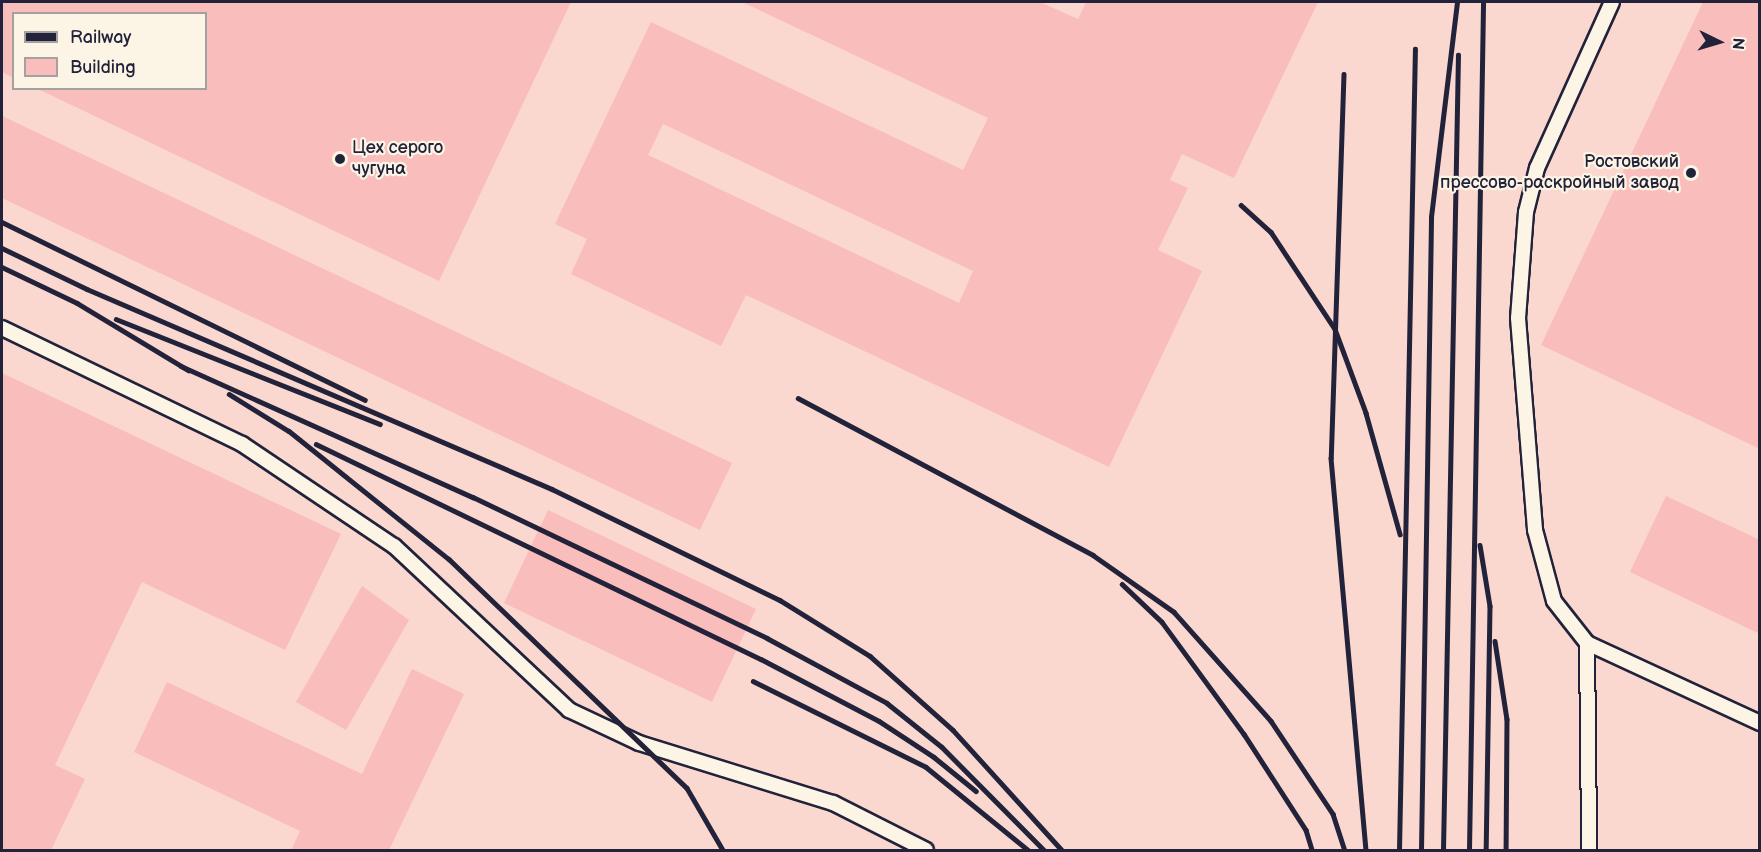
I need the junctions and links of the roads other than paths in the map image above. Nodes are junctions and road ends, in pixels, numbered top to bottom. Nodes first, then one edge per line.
1 (1612, 2) edge
2 (2, 328) edge
3 (1587, 644) junction
4 (1760, 723) edge
5 (926, 850) edge
6 (1589, 850) edge

1 - 3 lane
2 - 5 lane
3 - 4 lane
3 - 6 lane

